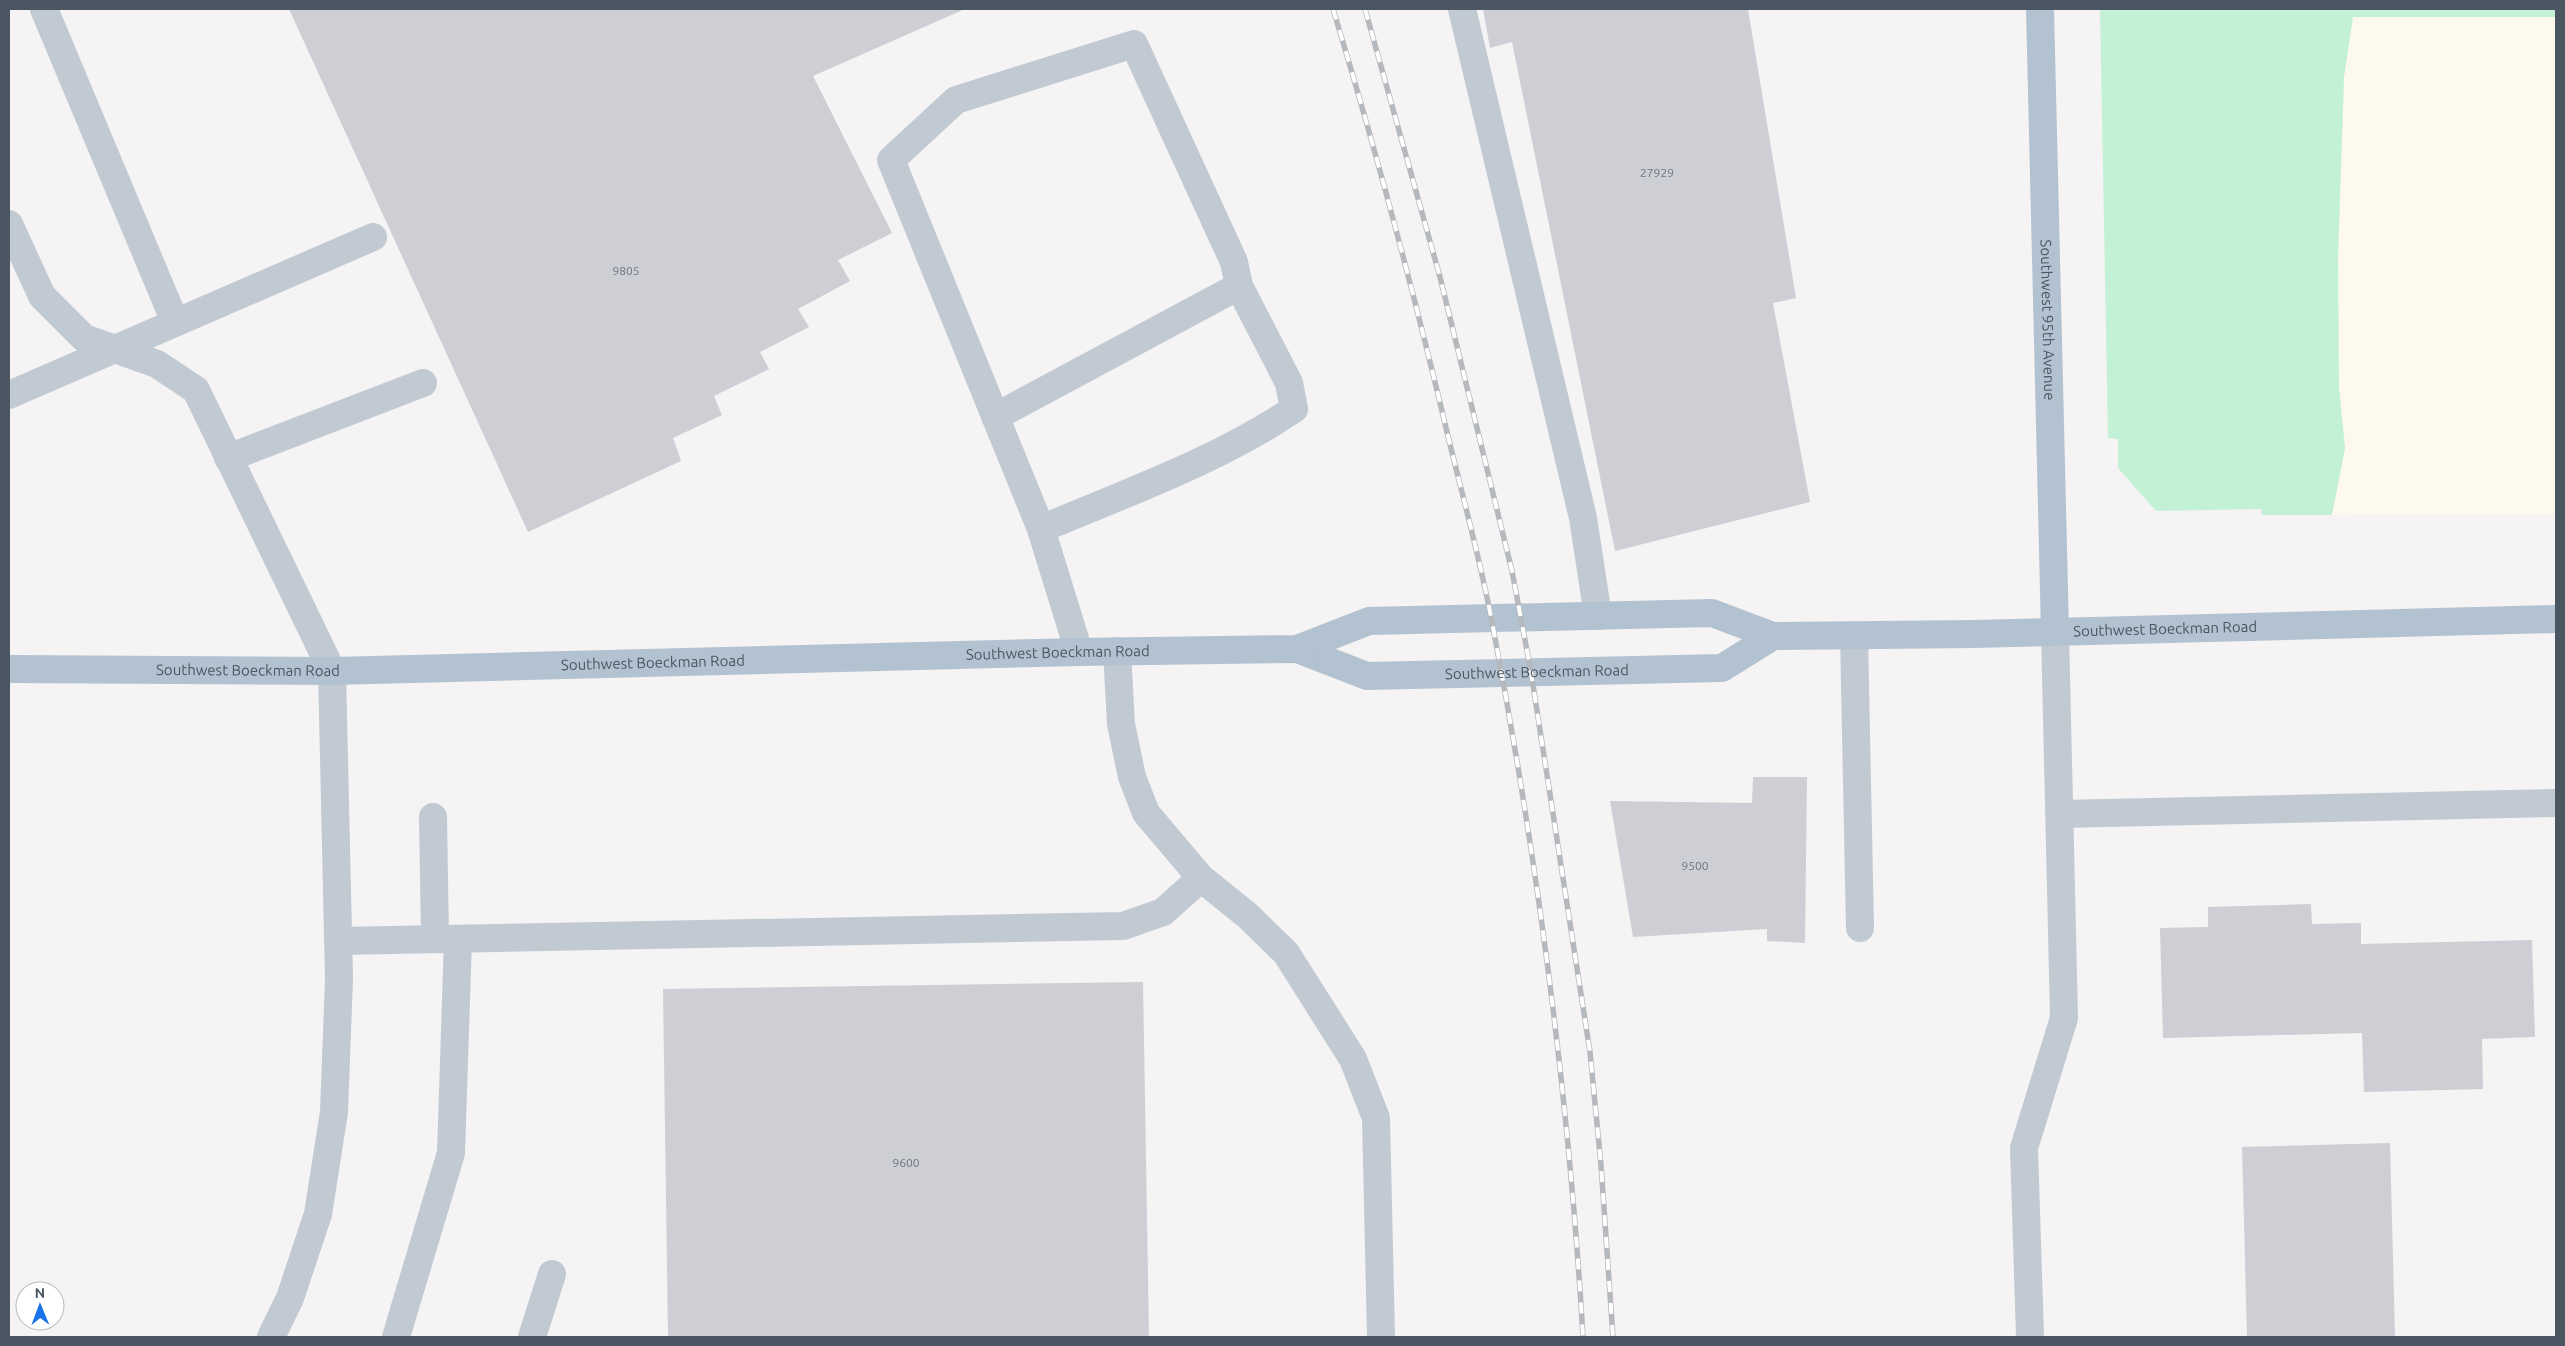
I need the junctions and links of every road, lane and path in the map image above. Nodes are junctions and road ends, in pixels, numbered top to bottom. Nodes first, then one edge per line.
1 (44, 9) edge
2 (1462, 9) edge
3 (2040, 9) edge
4 (9, 224) edge
5 (373, 237) dead end
6 (1239, 286) junction
7 (175, 322) junction
8 (114, 348) junction
9 (423, 383) dead end
10 (9, 395) edge
11 (995, 417) junction
12 (228, 458) junction
13 (1041, 529) junction
14 (1598, 616) junction
15 (2556, 619) edge
16 (2055, 632) junction
17 (1773, 636) junction
18 (1854, 636) junction
19 (1297, 649) junction
20 (1118, 651) junction
21 (1079, 652) junction
22 (9, 669) edge
23 (332, 672) junction
24 (2556, 803) edge
25 (2060, 814) junction
26 (433, 817) dead end
27 (1201, 878) junction
28 (1860, 928) dead end
29 (447, 939) junction
30 (338, 941) junction
31 (552, 1274) dead end
32 (271, 1337) edge
33 (396, 1337) edge
34 (532, 1337) edge
35 (1380, 1337) edge
36 (2030, 1337) edge

1 - 7 lane
2 - 14 lane
3 - 16 main road, Southwest 95th Avenue
4 - 8 lane
5 - 7 lane
6 - 11 lane
6 - 11 lane
6 - 13 lane
7 - 8 lane
8 - 10 lane
8 - 12 lane
9 - 12 lane
11 - 13 lane
12 - 23 lane
13 - 21 lane
14 - 17 main road, Southwest Boeckman Road
14 - 19 main road, Southwest Boeckman Road
15 - 16 main road, Southwest Boeckman Road
16 - 18 main road, Southwest Boeckman Road
16 - 25 lane
17 - 18 main road, Southwest Boeckman Road
17 - 19 main road, Southwest Boeckman Road
18 - 28 lane
19 - 20 main road, Southwest Boeckman Road
20 - 21 main road, Southwest Boeckman Road
20 - 27 lane
21 - 23 main road, Southwest Boeckman Road
22 - 23 main road, Southwest Boeckman Road
23 - 30 lane
24 - 25 lane
25 - 36 lane
26 - 29 lane
27 - 29 lane
27 - 35 lane
29 - 30 lane
29 - 33 lane
30 - 32 lane
31 - 34 lane

